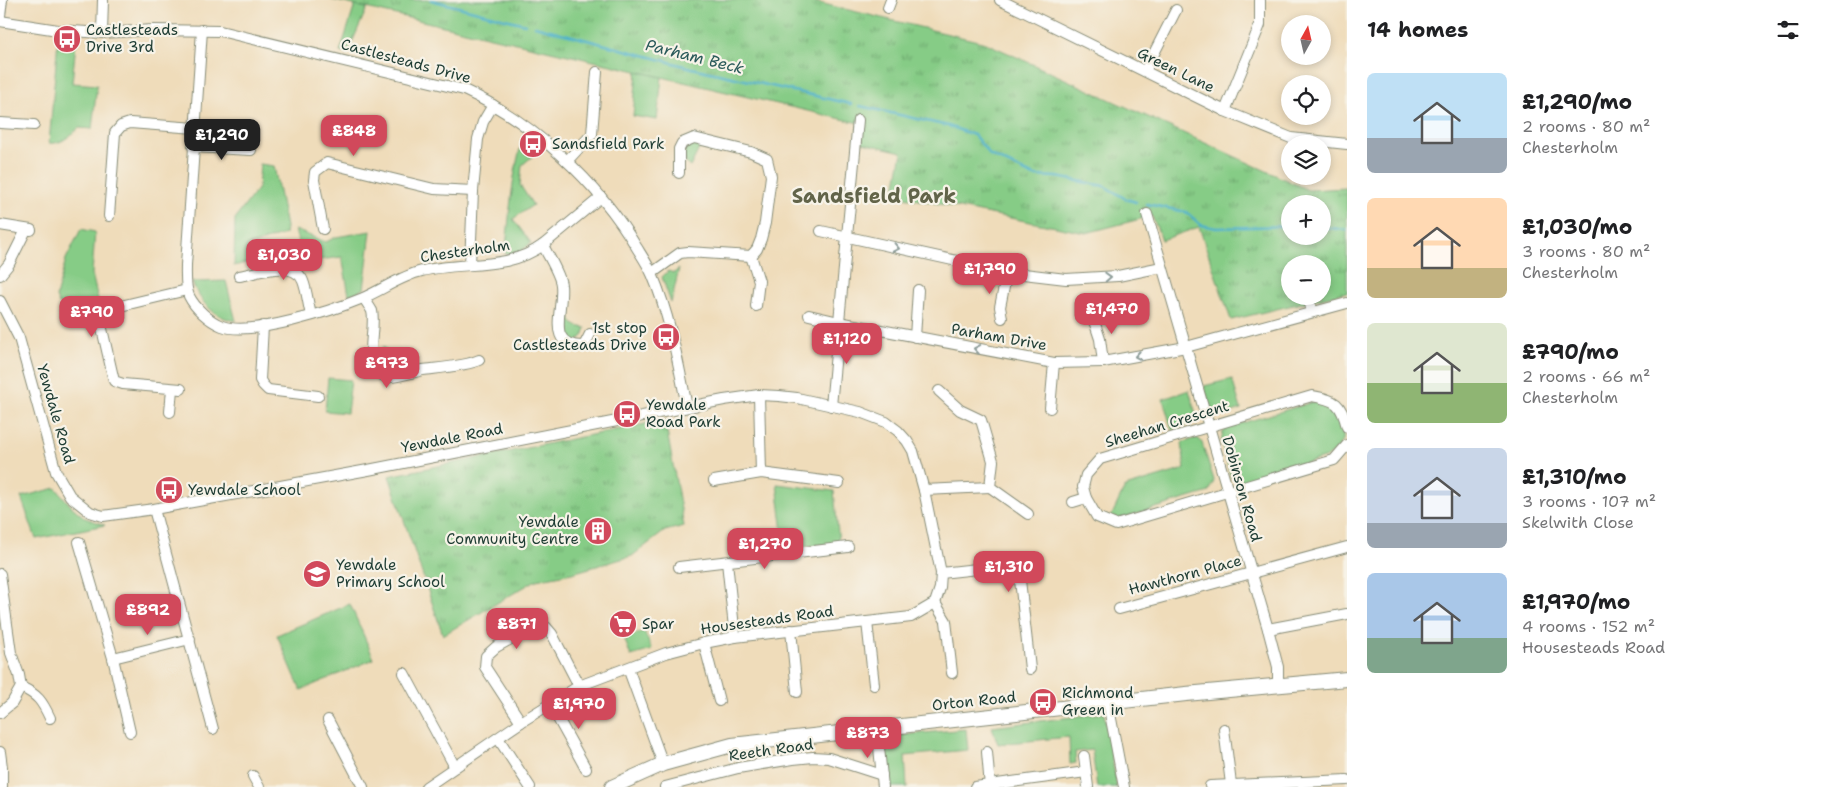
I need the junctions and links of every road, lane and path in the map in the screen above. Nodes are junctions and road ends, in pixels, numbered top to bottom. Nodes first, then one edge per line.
1 (2, 0) edge
2 (103, 0) edge
3 (1000, 0) edge
4 (1260, 0) edge
5 (1176, 10) dead end
6 (0, 16) edge
7 (0, 21) edge
8 (202, 30) junction
9 (102, 33) junction
10 (1145, 71) junction
11 (597, 72) dead end
12 (493, 104) junction
13 (1225, 111) junction
14 (858, 120) dead end
15 (0, 123) edge
16 (34, 124) dead end
17 (195, 128) junction
18 (1347, 144) edge
19 (194, 147) junction
20 (251, 150) dead end
21 (567, 161) junction
22 (679, 173) dead end
23 (473, 191) junction
24 (601, 197) junction
25 (1147, 214) dead end
26 (108, 216) dead end
27 (0, 225) edge
28 (324, 229) dead end
29 (821, 231) dead end
30 (848, 238) junction
31 (543, 246) junction
32 (751, 256) junction
33 (470, 265) junction
34 (1162, 267) junction
35 (1007, 272) junction
36 (652, 273) junction
37 (0, 275) edge
38 (239, 276) dead end
39 (187, 290) junction
40 (918, 290) dead end
41 (364, 298) junction
42 (0, 301) edge
43 (1347, 303) edge
44 (1310, 305) edge
45 (756, 306) dead end
46 (1312, 312) junction
47 (809, 314) dead end
48 (311, 315) junction
49 (1092, 315) dead end
50 (4, 318) edge
51 (1002, 318) dead end
52 (839, 322) junction
53 (263, 326) junction
54 (590, 334) dead end
55 (915, 337) junction
56 (1186, 347) junction
57 (479, 360) dead end
58 (1103, 362) junction
59 (1054, 363) junction
60 (939, 391) dead end
61 (759, 395) junction
62 (318, 396) dead end
63 (831, 406) junction
64 (687, 407) junction
65 (1050, 408) dead end
66 (170, 412) dead end
67 (1208, 427) junction
68 (1347, 427) edge
69 (1347, 444) edge
70 (761, 473) junction
71 (714, 481) dead end
72 (839, 483) dead end
73 (990, 487) junction
74 (924, 490) junction
75 (1227, 493) junction
76 (1086, 498) junction
77 (1073, 502) dead end
78 (154, 509) junction
79 (1028, 514) dead end
80 (79, 542) dead end
81 (848, 547) dead end
82 (1347, 547) edge
83 (727, 562) junction
84 (679, 567) dead end
85 (941, 573) junction
86 (1251, 573) junction
87 (0, 574) edge
88 (935, 603) junction
89 (1119, 609) dead end
90 (1347, 614) edge
91 (867, 622) junction
92 (1268, 629) junction
93 (791, 630) junction
94 (735, 637) junction
95 (190, 639) junction
96 (704, 643) junction
97 (113, 658) junction
98 (628, 668) junction
99 (1030, 669) dead end
100 (404, 673) dead end
101 (952, 673) dead end
102 (1347, 679) edge
103 (874, 685) dead end
104 (579, 686) junction
105 (1278, 686) junction
106 (21, 687) junction
107 (797, 692) dead end
108 (719, 701) dead end
109 (1108, 703) junction
110 (550, 704) junction
111 (0, 714) edge
112 (50, 718) dead end
113 (328, 720) dead end
114 (521, 722) junction
115 (877, 728) junction
116 (213, 729) dead end
117 (1224, 729) dead end
118 (130, 732) dead end
119 (498, 738) junction
120 (0, 752) edge
121 (987, 752) dead end
122 (1084, 756) dead end
123 (663, 764) junction
124 (455, 767) junction
125 (586, 769) dead end
126 (1086, 772) junction
127 (882, 775) junction
128 (253, 776) dead end
129 (1347, 780) edge
130 (1231, 784) junction
131 (433, 785) edge
132 (990, 786) edge
133 (1210, 786) dead end
134 (2, 787) edge
135 (259, 787) edge
136 (363, 787) edge
137 (530, 787) edge
138 (612, 787) edge
139 (665, 787) edge
140 (883, 787) edge
141 (975, 787) edge
142 (1088, 787) edge
143 (1124, 787) edge

1 - 6 street
2 - 9 street
3 - 10 street, Green Lane
4 - 13 street
5 - 10 street
7 - 9 street, Castlesteads Drive
8 - 9 street, Castlesteads Drive
8 - 12 street, Castlesteads Drive
8 - 17 street
10 - 13 street, Green Lane
11 - 21 street
12 - 21 street, Castlesteads Drive
12 - 23 street
13 - 18 street, Green Lane
14 - 30 street
15 - 16 street
17 - 19 street
17 - 26 street
19 - 20 street
19 - 39 street
21 - 24 street, Castlesteads Drive
22 - 32 street
23 - 28 street
23 - 33 street
24 - 31 street, Chesterholm
24 - 36 street, Castlesteads Drive
25 - 34 street, Dobinson Road
27 - 37 street
29 - 30 street
30 -> 35 street
30 - 52 street
31 - 33 street, Chesterholm
31 - 54 street
32 - 36 street
32 - 45 street
33 - 41 street, Chesterholm
35 -> 34 street
34 - 56 street, Dobinson Road
35 - 51 street
36 - 64 street, Castlesteads Drive
38 - 48 street
39 - 53 street, Chesterholm
39 - 66 street
40 - 55 street
41 - 48 street, Chesterholm
41 - 57 street
42 - 50 street, Yewdale Road
43 - 46 street, Parham Drive
44 - 46 street
46 - 56 street, Parham Drive
47 - 52 street, Parham Drive
48 - 53 street, Chesterholm
49 - 58 street
50 - 78 street, Yewdale Road
52 - 55 street, Parham Drive
52 - 63 street
53 - 62 street
59 -> 55 street, Parham Drive
56 -> 58 street, Parham Drive
56 - 67 street, Dobinson Road
58 - 59 street, Parham Drive
59 - 65 street
60 - 73 street
61 - 63 street, Yewdale Road
61 - 64 street, Yewdale Road
61 - 70 street
63 - 74 street, Yewdale Road
64 - 78 street, Yewdale Road
67 - 68 street, Sheehan Crescent
67 - 75 street, Dobinson Road
67 - 76 street, Sheehan Crescent
69 - 75 street
70 - 71 street
70 - 72 street
73 - 74 street
73 - 79 street
74 - 85 street, Yewdale Road
75 - 76 street
75 - 86 street, Dobinson Road
76 - 77 street
78 - 95 street
80 - 97 street
81 - 83 street
82 - 86 street, Hawthorn Place
83 - 84 street
83 - 94 street
85 - 88 street
85 - 99 street
86 - 89 street, Hawthorn Place
86 - 92 street, Dobinson Road
87 - 106 street
88 - 91 street, Housesteads Road
88 - 101 street
90 - 92 street
91 - 93 street, Housesteads Road
91 - 103 street
92 - 105 street, Dobinson Road
93 - 94 street, Housesteads Road
93 - 107 street
94 - 96 street, Housesteads Road
95 - 97 street
95 - 116 street
96 - 98 street, Housesteads Road
96 - 108 street
97 - 118 street
98 - 104 street, Housesteads Road
98 - 123 street
100 - 124 street
102 - 105 street, Orton Road
104 - 110 street, Housesteads Road
104 - 114 street
105 - 109 street, Orton Road
106 - 111 street
106 - 112 street
109 - 115 street, Orton Road
109 - 143 street
110 - 114 street, Housesteads Road
110 - 125 street
113 - 136 street
114 - 119 street, Housesteads Road
115 - 123 street, Orton Road
115 - 127 street
117 - 130 street
119 - 124 street, Housesteads Road
119 - 137 street
120 - 134 street
121 - 132 street
122 - 126 street
123 - 138 street, Orton Road
124 - 131 street, Housesteads Road
126 - 132 street
126 - 142 street
127 - 139 street, Reeth Road
127 - 140 street
128 - 135 street
129 - 130 street
130 - 133 street
132 - 141 street

